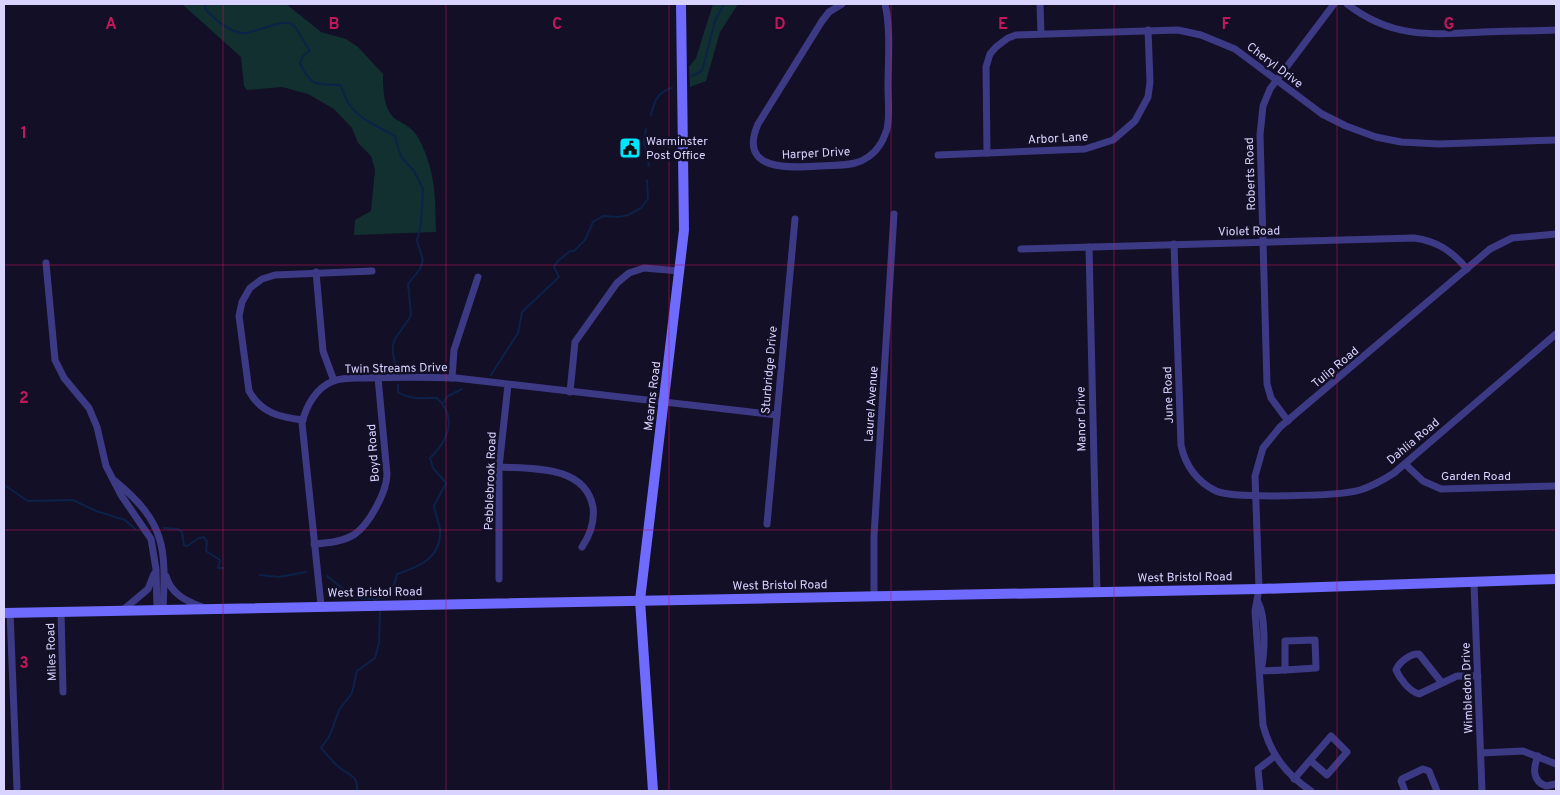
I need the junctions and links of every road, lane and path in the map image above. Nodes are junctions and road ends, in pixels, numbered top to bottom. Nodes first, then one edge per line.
1 (681, 4) edge
2 (842, 4) edge
3 (885, 4) edge
4 (1040, 4) edge
5 (1334, 4) edge
6 (1346, 4) edge
7 (1148, 30) junction
8 (1556, 30) edge
9 (1041, 33) junction
10 (1277, 80) junction
11 (1556, 140) edge
12 (988, 153) junction
13 (938, 155) dead end
14 (894, 214) dead end
15 (795, 219) dead end
16 (1556, 234) edge
17 (1263, 242) junction
18 (1174, 244) junction
19 (1089, 247) junction
20 (1021, 249) dead end
21 (46, 263) dead end
22 (1467, 269) junction
23 (372, 270) dead end
24 (680, 271) junction
25 (316, 272) junction
26 (478, 277) dead end
27 (1556, 334) edge
28 (378, 378) junction
29 (452, 378) junction
30 (334, 381) junction
31 (508, 385) junction
32 (570, 392) junction
33 (664, 402) junction
34 (777, 415) junction
35 (303, 420) junction
36 (1288, 421) junction
37 (1405, 464) junction
38 (499, 467) junction
39 (113, 480) junction
40 (1556, 486) edge
41 (1255, 496) junction
42 (767, 524) dead end
43 (314, 544) junction
44 (582, 547) dead end
45 (156, 569) junction
46 (165, 572) junction
47 (499, 579) dead end
48 (1556, 580) edge
49 (1474, 584) junction
50 (1259, 589) junction
51 (1097, 591) junction
52 (874, 595) junction
53 (640, 600) junction
54 (321, 605) junction
55 (204, 608) junction
56 (160, 609) junction
57 (122, 610) junction
58 (7, 612) edge
59 (61, 612) junction
60 (1285, 670) junction
61 (1261, 671) junction
62 (1478, 676) junction
63 (1442, 683) junction
64 (63, 692) dead end
65 (1480, 753) junction
66 (1275, 756) junction
67 (1538, 756) junction
68 (1311, 761) junction
69 (1556, 764) edge
70 (1294, 779) junction
71 (1556, 784) edge
72 (17, 788) dead end
73 (1260, 790) dead end
74 (654, 791) edge
75 (1311, 791) edge
76 (1406, 791) edge
77 (1437, 791) edge
78 (1482, 791) edge

1 - 24 main road, Mearns Road
2 - 3 street, Harper Drive
4 - 9 street
5 - 10 street, Roberts Road
6 - 8 street
7 - 9 street, Cheryl Drive
7 - 10 street, Cheryl Drive
7 - 12 street, Arbor Lane
9 - 12 street, Cheryl Drive
10 - 11 street, Cheryl Drive
10 - 17 street, Roberts Road
12 - 13 street, Arbor Lane
14 - 52 street, Laurel Avenue
15 - 34 street, Sturbridge Drive
16 - 22 street, Tulip Road
17 - 18 street, Violet Road
17 - 22 street, Violet Road
17 - 36 street, Roberts Road
18 - 19 street, Violet Road
18 - 41 street, June Road
19 - 20 street, Violet Road
19 - 51 street, Manor Drive
21 - 39 street
22 - 36 street, Tulip Road
23 - 25 street
24 - 32 street
24 - 33 main road, Mearns Road
25 - 30 street
25 - 35 street
26 - 29 street
27 - 37 street, Dahlia Road
28 - 29 street, Twin Streams Drive
28 - 30 street, Twin Streams Drive
28 - 43 street, Boyd Road
29 - 31 street, Twin Streams Drive
30 - 35 street, Twin Streams Drive
31 - 32 street, Twin Streams Drive
31 - 38 street, Pebblebrook Road
32 - 33 street, Twin Streams Drive
33 - 34 street, Twin Streams Drive
33 - 53 main road, Mearns Road
34 - 42 street, Sturbridge Drive
35 - 43 street
36 - 41 street, Tulip Road
37 - 40 street, Garden Road
37 - 41 street, Dahlia Road
38 - 44 street
38 - 47 street, Pebblebrook Road
39 - 45 street
39 - 46 street
41 - 50 street, Tulip Road
43 - 54 street
45 - 56 street
45 - 57 street
46 - 55 street
46 - 56 street
48 - 49 main road, West Bristol Road
49 - 50 main road, West Bristol Road
49 - 62 street, Wimbledon Drive
50 - 51 main road, West Bristol Road
50 - 61 street, Tulip Road
51 - 52 main road, West Bristol Road
52 - 53 main road, West Bristol Road
53 - 54 main road, West Bristol Road
53 - 74 main road, Mearns Road
54 - 55 main road, West Bristol Road
55 - 56 main road, West Bristol Road
56 - 57 main road, West Bristol Road
57 - 59 main road, West Bristol Road
58 - 59 main road, West Bristol Road
58 - 72 street
59 - 64 street, Miles Road
60 - 60 street
60 - 61 street
61 - 66 street, Tulip Road
62 - 63 street
62 - 65 street, Wimbledon Drive
63 - 63 street
65 - 67 street
65 - 78 street, Wimbledon Drive
66 - 70 street, Tulip Road
66 - 73 street
67 - 69 street
67 - 71 street
68 - 68 street
68 - 70 street
70 - 75 street, Tulip Road
76 - 77 street

